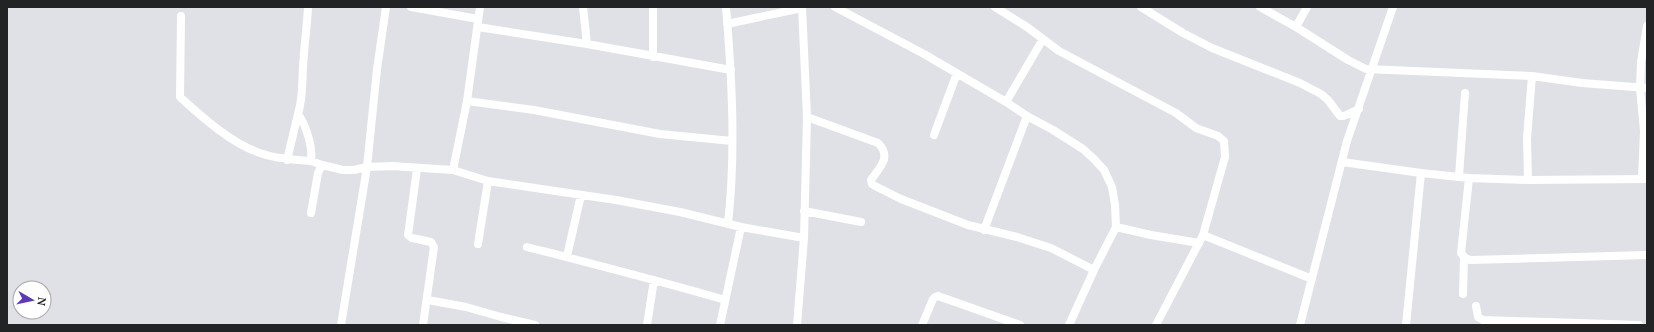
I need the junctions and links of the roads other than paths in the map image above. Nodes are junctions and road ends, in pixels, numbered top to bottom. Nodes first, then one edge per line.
1 (308, 7) edge
2 (386, 7) edge
3 (410, 7) edge
4 (480, 7) edge
5 (583, 7) edge
6 (653, 7) edge
7 (726, 7) edge
8 (802, 7) edge
9 (835, 7) edge
10 (1140, 7) edge
11 (1260, 7) edge
12 (1307, 7) edge
13 (1393, 7) edge
14 (998, 8) edge
15 (181, 16) dead end
16 (478, 23) junction
17 (727, 24) junction
18 (1647, 26) edge
19 (1296, 27) junction
20 (1043, 40) junction
21 (587, 44) junction
22 (653, 56) junction
23 (1373, 69) junction
24 (731, 70) junction
25 (957, 74) junction
26 (1532, 76) junction
27 (1644, 88) edge
28 (1465, 93) dead end
29 (467, 101) junction
30 (1006, 102) junction
31 (1359, 108) junction
32 (298, 114) junction
33 (1026, 116) junction
34 (807, 117) junction
35 (934, 135) dead end
36 (732, 141) junction
37 (287, 160) junction
38 (311, 161) junction
39 (1342, 162) junction
40 (322, 165) junction
41 (367, 166) junction
42 (417, 169) junction
43 (453, 170) junction
44 (1421, 173) junction
45 (1459, 176) junction
46 (1469, 178) junction
47 (1645, 179) edge
48 (1528, 180) junction
49 (488, 182) junction
50 (581, 195) junction
51 (804, 211) junction
52 (311, 213) dead end
53 (861, 222) dead end
54 (728, 224) junction
55 (741, 227) junction
56 (1116, 227) junction
57 (984, 230) junction
58 (804, 238) junction
59 (1201, 239) junction
60 (478, 244) dead end
61 (527, 247) dead end
62 (1647, 255) edge
63 (568, 256) junction
64 (1464, 257) junction
65 (1094, 270) junction
66 (1312, 279) junction
67 (654, 280) junction
68 (1463, 294) dead end
69 (428, 300) junction
70 (725, 300) junction
71 (1476, 306) dead end
72 (500, 321) edge
73 (341, 325) edge
74 (423, 325) edge
75 (535, 325) edge
76 (647, 325) edge
77 (720, 325) edge
78 (797, 325) edge
79 (922, 325) edge
80 (1020, 325) edge
81 (1069, 325) edge
82 (1156, 325) edge
83 (1300, 325) edge
84 (1406, 325) edge
85 (1639, 325) edge

1 - 32 street
2 - 41 street
3 - 16 street
4 - 16 street
5 - 21 street
6 - 22 street
7 - 17 street
8 - 17 street
8 - 34 street
9 - 25 street
10 - 31 street
11 - 19 street
12 - 19 street
13 - 23 street
14 - 20 street
15 - 37 street
16 - 21 street
16 - 29 street
17 - 24 street
18 - 27 street
19 - 23 street
20 - 30 street
20 - 59 street
21 - 22 street
22 - 24 street
23 - 26 street
23 - 31 street
24 - 36 street
25 - 30 street
25 - 35 street
26 - 27 street
26 - 48 street
27 - 47 street
28 - 45 street
29 - 36 street
29 - 43 street
30 - 33 street
31 - 39 street
32 - 37 street
32 - 38 street
33 - 56 street
33 - 57 street
34 - 51 street
34 - 57 street
36 - 54 street
37 - 38 street
38 - 40 street
39 - 44 street
39 - 66 street
40 - 41 street
40 - 52 street
41 - 42 street
41 - 73 street
42 - 43 street
42 - 69 street
43 - 49 street
44 - 45 street
44 - 84 street
45 - 46 street
46 - 48 street
46 - 64 street
47 - 48 street
49 - 50 street
49 - 60 street
50 - 54 street
50 - 63 street
51 - 53 street
51 - 58 street
54 - 55 street
55 - 58 street
55 - 70 street
56 - 59 street
56 - 65 street
57 - 65 street
58 - 78 street
59 - 66 street
59 - 82 street
61 - 63 street
62 - 64 street
63 - 67 street
64 - 68 street
65 - 81 street
66 - 83 street
67 - 70 street
67 - 76 street
69 - 72 street
69 - 74 street
70 - 77 street
71 - 85 street
72 - 75 street
79 - 80 street

